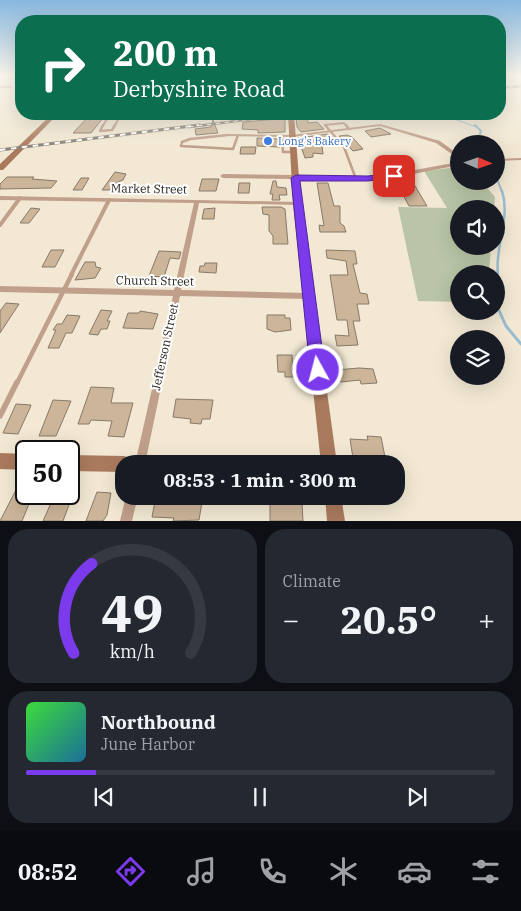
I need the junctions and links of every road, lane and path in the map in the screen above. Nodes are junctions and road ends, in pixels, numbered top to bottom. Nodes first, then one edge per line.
1 (49, 120) edge
2 (106, 120) edge
3 (118, 120) edge
4 (290, 120) edge
5 (331, 131) junction
6 (228, 135) joint
7 (238, 135) junction
8 (287, 136) junction
9 (450, 151) edge
10 (521, 159) edge
11 (505, 160) edge
12 (450, 165) edge
13 (0, 168) edge
14 (223, 176) dead end
15 (296, 178) junction
16 (356, 178) junction
17 (0, 198) edge
18 (20, 198) junction
19 (109, 200) junction
20 (197, 201) junction
21 (298, 203) junction
22 (0, 225) edge
23 (0, 288) edge
24 (64, 290) junction
25 (177, 293) junction
26 (309, 296) junction
27 (0, 416) edge
28 (142, 455) edge
29 (328, 455) edge
30 (0, 461) edge
31 (15, 462) edge
32 (80, 463) edge
33 (115, 464) edge
34 (130, 505) edge
35 (334, 505) edge
36 (126, 521) edge
37 (336, 521) edge

1 - 13 main road
2 - 3 lane
4 - 8 main road
5 - 8 street
5 - 9 street
5 - 16 lane
6 - 7 street
6 - 7 lane
7 - 8 street
8 - 15 main road
10 - 11 street
12 - 16 street
14 - 15 street
15 - 16 street
15 - 21 main road
17 - 18 street, Market Street
18 - 19 street, Market Street
18 - 22 lane
19 - 20 street, Market Street
19 - 24 lane
20 - 21 street, Market Street
20 - 25 street, Jefferson Street
21 - 26 main road
23 - 24 street, Church Street
24 - 25 street, Church Street
24 - 27 lane
25 - 26 street, Church Street
25 - 28 street, Jefferson Street
26 - 29 main road
30 - 31 main road
32 - 33 main road
34 - 36 street
35 - 37 main road

